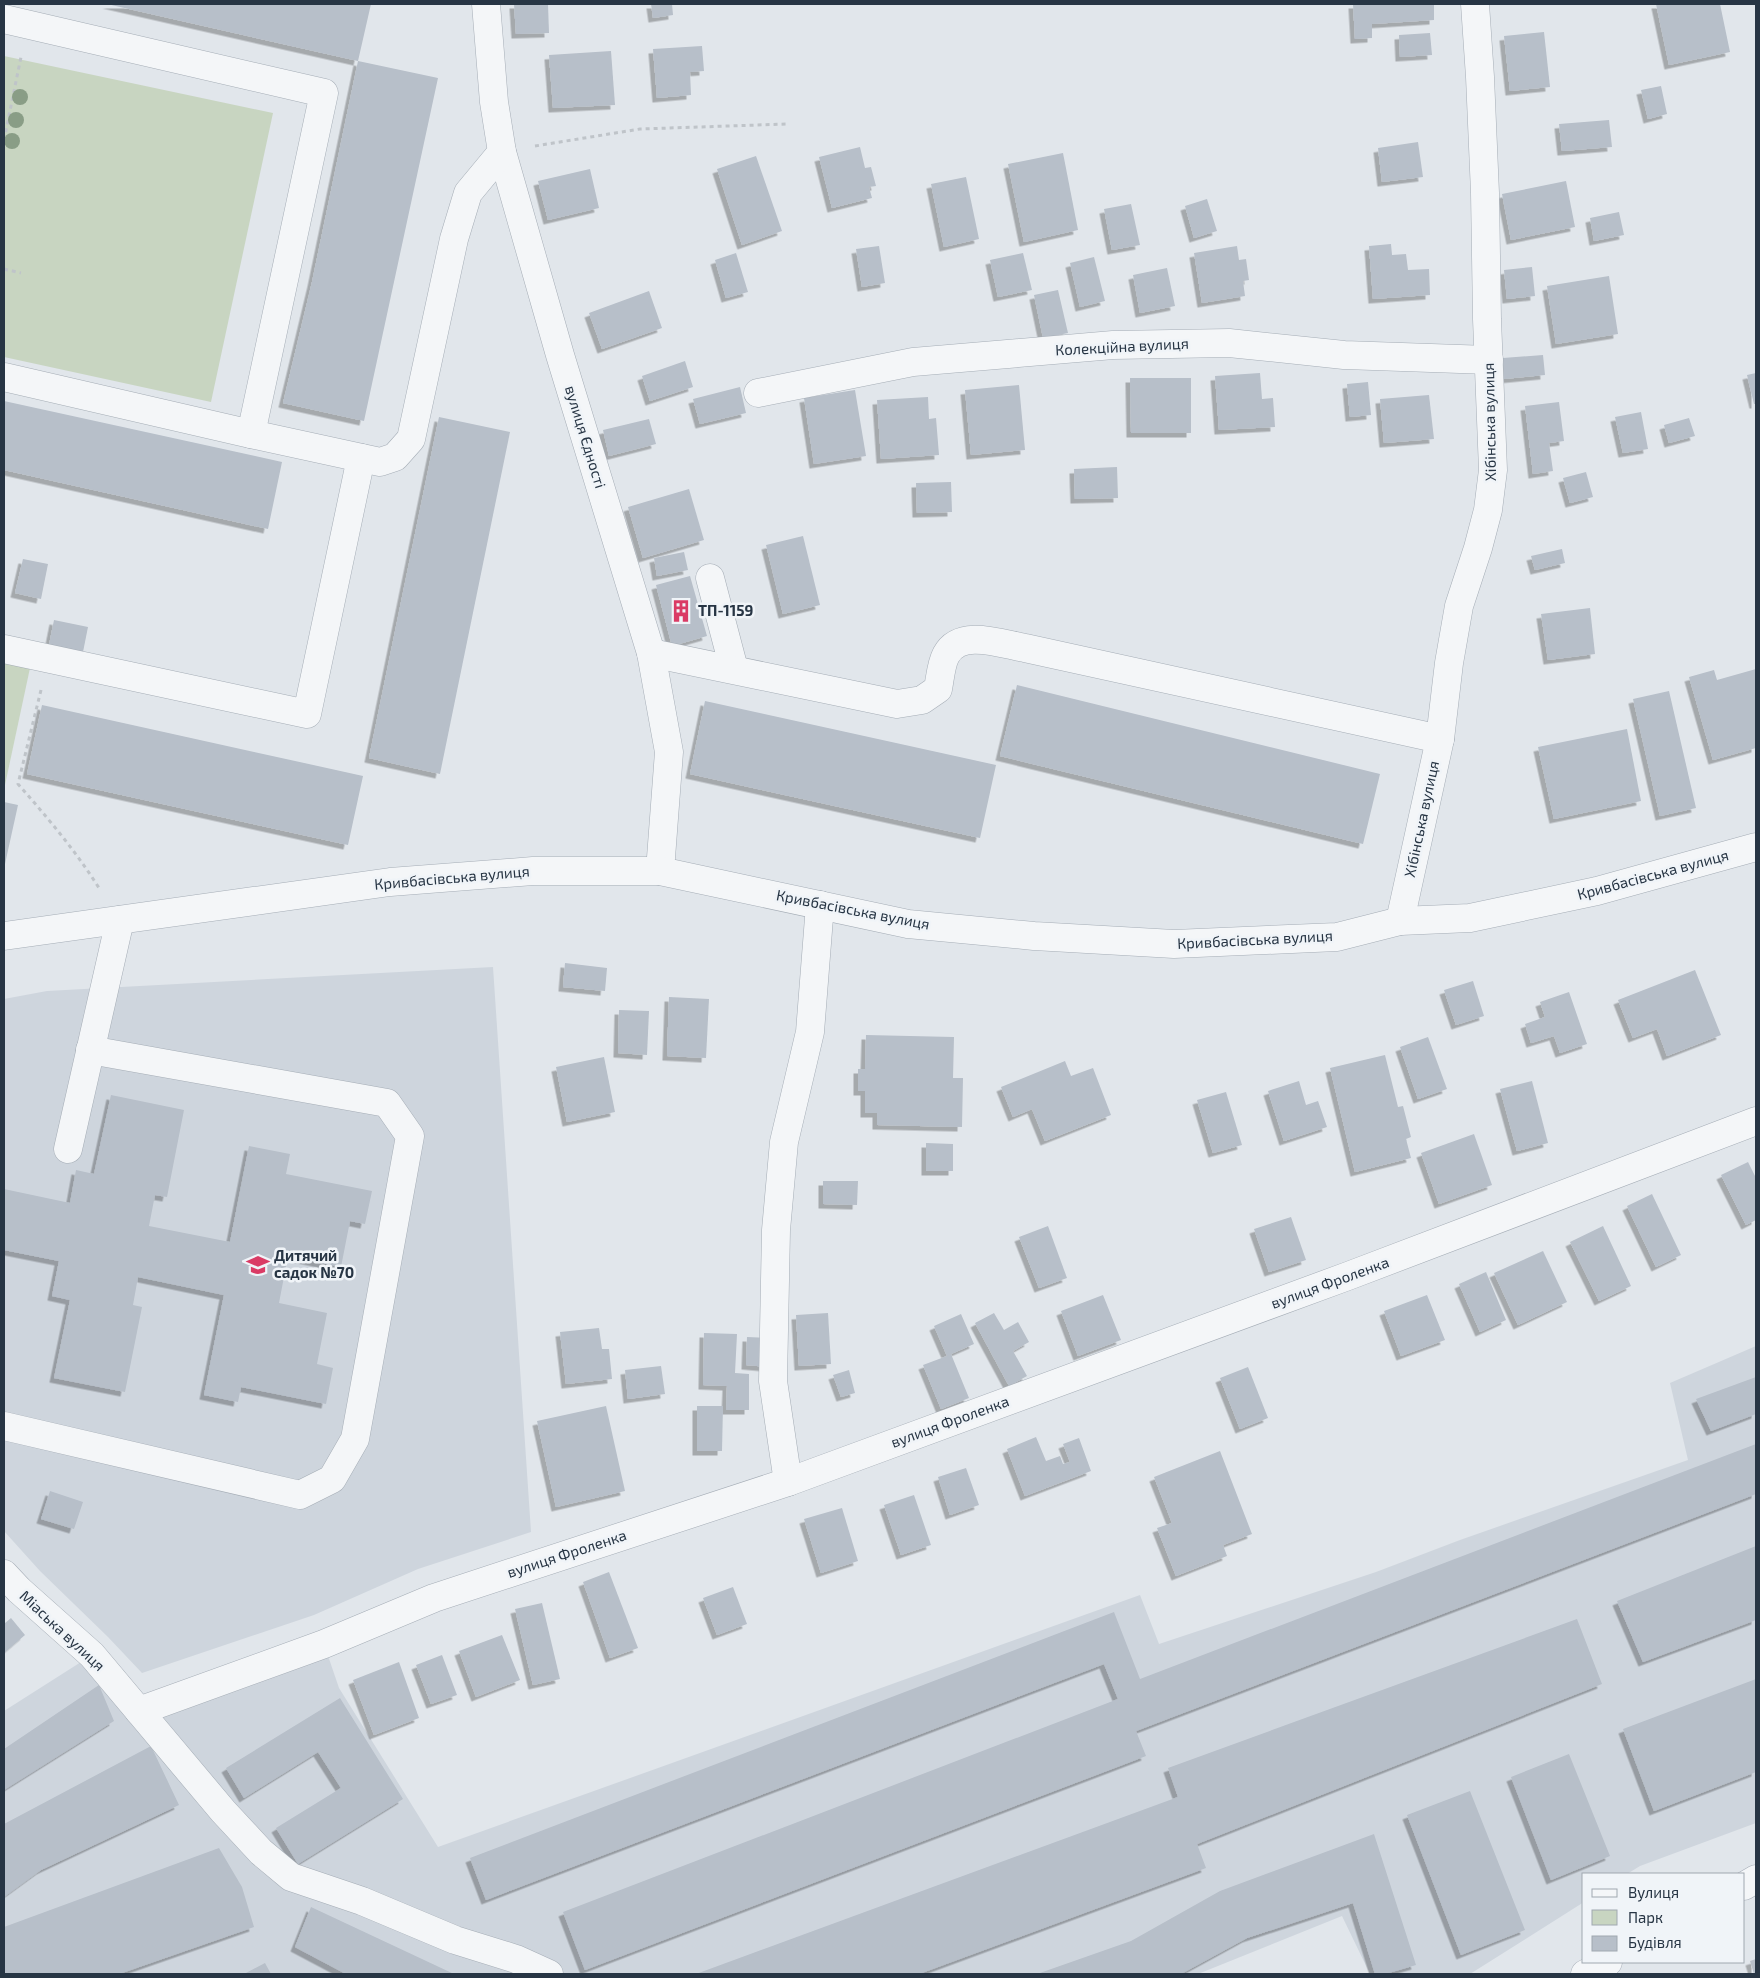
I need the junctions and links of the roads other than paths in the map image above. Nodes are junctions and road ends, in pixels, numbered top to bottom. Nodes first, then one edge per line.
1 (486, 4) edge
2 (1474, 4) edge
3 (16, 22) edge
4 (502, 152) junction
5 (1489, 360) junction
6 (4, 376) edge
7 (758, 393) dead end
8 (251, 434) junction
9 (361, 458) junction
10 (710, 578) dead end
11 (4, 649) edge
12 (651, 653) junction
13 (734, 669) junction
14 (1440, 739) junction
15 (1756, 848) edge
16 (660, 871) junction
17 (820, 905) junction
18 (120, 920) junction
19 (1400, 921) junction
20 (4, 936) edge
21 (90, 1050) junction
22 (1756, 1121) edge
23 (68, 1149) dead end
24 (4, 1426) edge
25 (788, 1482) junction
26 (4, 1574) edge
27 (139, 1711) junction
28 (1756, 1879) edge
29 (1745, 1885) edge
30 (1606, 1963) edge
31 (549, 1974) edge
32 (1585, 1974) edge

1 - 4 street, вулиця Єдності
2 - 5 street, Хібінська вулиця
3 - 8 street
4 - 9 street
4 - 12 street, вулиця Єдності
5 - 7 street, Колекційна вулиця
5 - 14 street, Хібінська вулиця
6 - 8 street
8 - 9 street
9 - 11 street
10 - 13 street
12 - 13 street
12 - 16 street, вулиця Єдності
13 - 14 street
14 - 19 street, Хібінська вулиця
15 - 19 street, Кривбасівська вулиця
16 - 17 street, Кривбасівська вулиця
16 - 18 street, Кривбасівська вулиця
17 - 19 street, Кривбасівська вулиця
17 - 25 street
18 - 20 street, Кривбасівська вулиця
18 - 21 street
21 - 23 street
21 - 24 street
22 - 25 street, вулиця Фроленка
25 - 27 street, вулиця Фроленка
26 - 27 street, Міаська вулиця
27 - 31 street, Міаська вулиця
28 - 29 street
30 - 32 street

